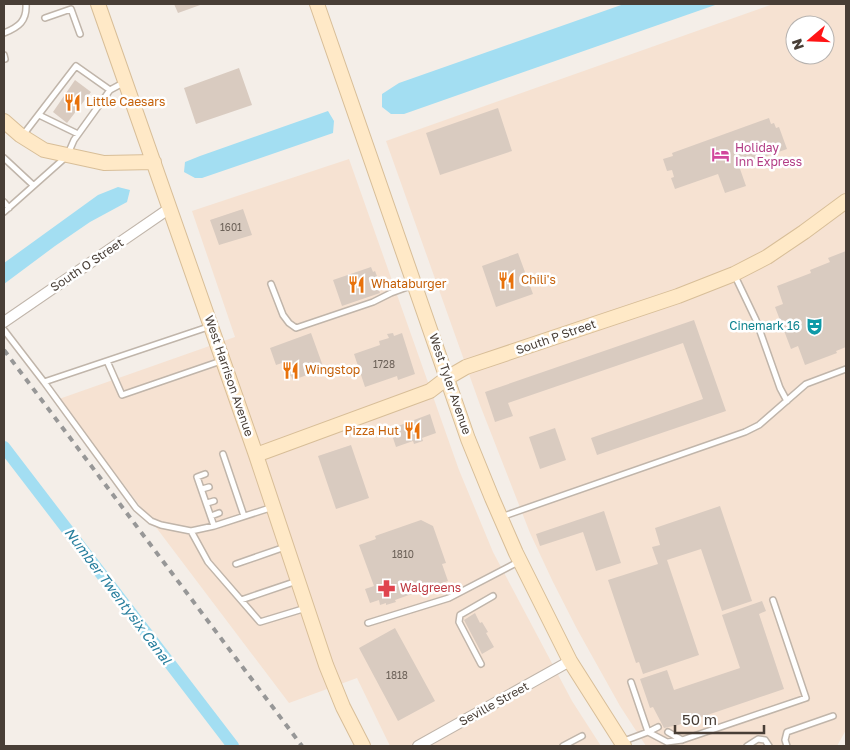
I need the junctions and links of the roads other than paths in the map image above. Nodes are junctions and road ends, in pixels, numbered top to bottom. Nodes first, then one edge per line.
1 (26, 4) edge
2 (98, 4) edge
3 (317, 4) edge
4 (45, 18) dead end
5 (4, 33) edge
6 (80, 34) dead end
7 (126, 82) junction
8 (110, 90) junction
9 (39, 115) junction
10 (4, 123) edge
11 (78, 134) junction
12 (22, 136) junction
13 (67, 156) junction
14 (4, 158) edge
15 (154, 162) junction
16 (33, 185) junction
17 (846, 201) edge
18 (4, 202) edge
19 (9, 208) junction
20 (170, 208) junction
21 (4, 212) edge
22 (734, 274) junction
23 (271, 284) dead end
24 (415, 285) junction
25 (4, 322) edge
26 (212, 326) junction
27 (4, 330) edge
28 (107, 360) junction
29 (223, 361) junction
30 (846, 369) edge
31 (448, 378) junction
32 (44, 382) junction
33 (787, 401) junction
34 (223, 454) dead end
35 (256, 455) junction
36 (205, 474) dead end
37 (232, 479) junction
38 (225, 481) dead end
39 (209, 487) dead end
40 (202, 489) junction
41 (214, 501) dead end
42 (206, 503) junction
43 (241, 506) junction
44 (273, 506) junction
45 (234, 508) dead end
46 (218, 513) dead end
47 (211, 516) junction
48 (244, 516) junction
49 (501, 517) junction
50 (214, 526) junction
51 (191, 531) junction
52 (286, 546) junction
53 (520, 560) junction
54 (236, 564) dead end
55 (298, 581) junction
56 (493, 596) dead end
57 (242, 600) junction
58 (773, 600) dead end
59 (307, 608) junction
60 (368, 623) dead end
61 (570, 661) junction
62 (482, 664) dead end
63 (631, 682) dead end
64 (833, 716) dead end
65 (658, 727) dead end
66 (648, 732) junction
67 (668, 732) dead end
68 (582, 736) dead end
69 (682, 740) junction
70 (622, 744) edge
71 (362, 746) edge
72 (418, 746) edge
73 (563, 746) edge
74 (747, 746) edge
75 (770, 746) edge
76 (787, 746) edge

1 - 5 lane
2 - 7 main road, West Harrison Avenue
3 - 24 main road, West Tyler Avenue
4 - 6 lane
7 - 8 lane
7 - 15 main road, West Harrison Avenue
8 - 9 lane
8 - 11 lane
9 - 11 lane
9 - 12 lane
10 - 12 main road
11 - 13 lane
12 - 13 main road
13 - 15 main road
13 - 16 lane
14 - 16 lane
15 - 20 main road, West Harrison Avenue
16 - 19 lane
17 - 22 main road, South P Street
18 - 19 lane
19 - 21 lane
20 - 25 street, South O Street
20 - 26 main road, West Harrison Avenue
22 - 31 main road, South P Street
22 - 33 lane
23 - 24 lane
24 - 31 main road, West Tyler Avenue
26 - 28 lane
26 - 29 main road, West Harrison Avenue
27 - 32 lane
28 - 29 lane
28 - 32 lane
29 - 35 main road, West Harrison Avenue
30 - 33 lane
31 - 35 main road, South P Street
31 - 49 main road, West Tyler Avenue
32 - 51 lane
33 - 49 lane
34 - 37 lane
35 - 44 main road, West Harrison Avenue
36 - 40 lane
37 - 38 lane
37 - 43 lane
39 - 40 lane
40 - 42 lane
41 - 42 lane
42 - 47 lane
43 - 45 lane
43 - 48 lane
44 - 48 lane
44 - 52 main road, West Harrison Avenue
46 - 47 lane
47 - 50 lane
48 - 50 lane
49 - 53 main road, West Tyler Avenue
50 - 51 lane
51 - 57 lane
52 - 54 lane
52 - 55 main road, West Harrison Avenue
53 - 60 lane
53 - 61 main road, West Tyler Avenue
55 - 57 lane
55 - 59 main road, West Harrison Avenue
56 - 62 lane
57 - 59 lane
58 - 69 lane
59 - 71 main road, West Harrison Avenue
61 - 70 main road, West Tyler Avenue
61 - 72 street, Seville Street
63 - 66 lane
64 - 76 lane
65 - 66 lane
66 - 69 lane
66 - 70 lane
67 - 69 lane
68 - 73 lane
74 - 75 lane

